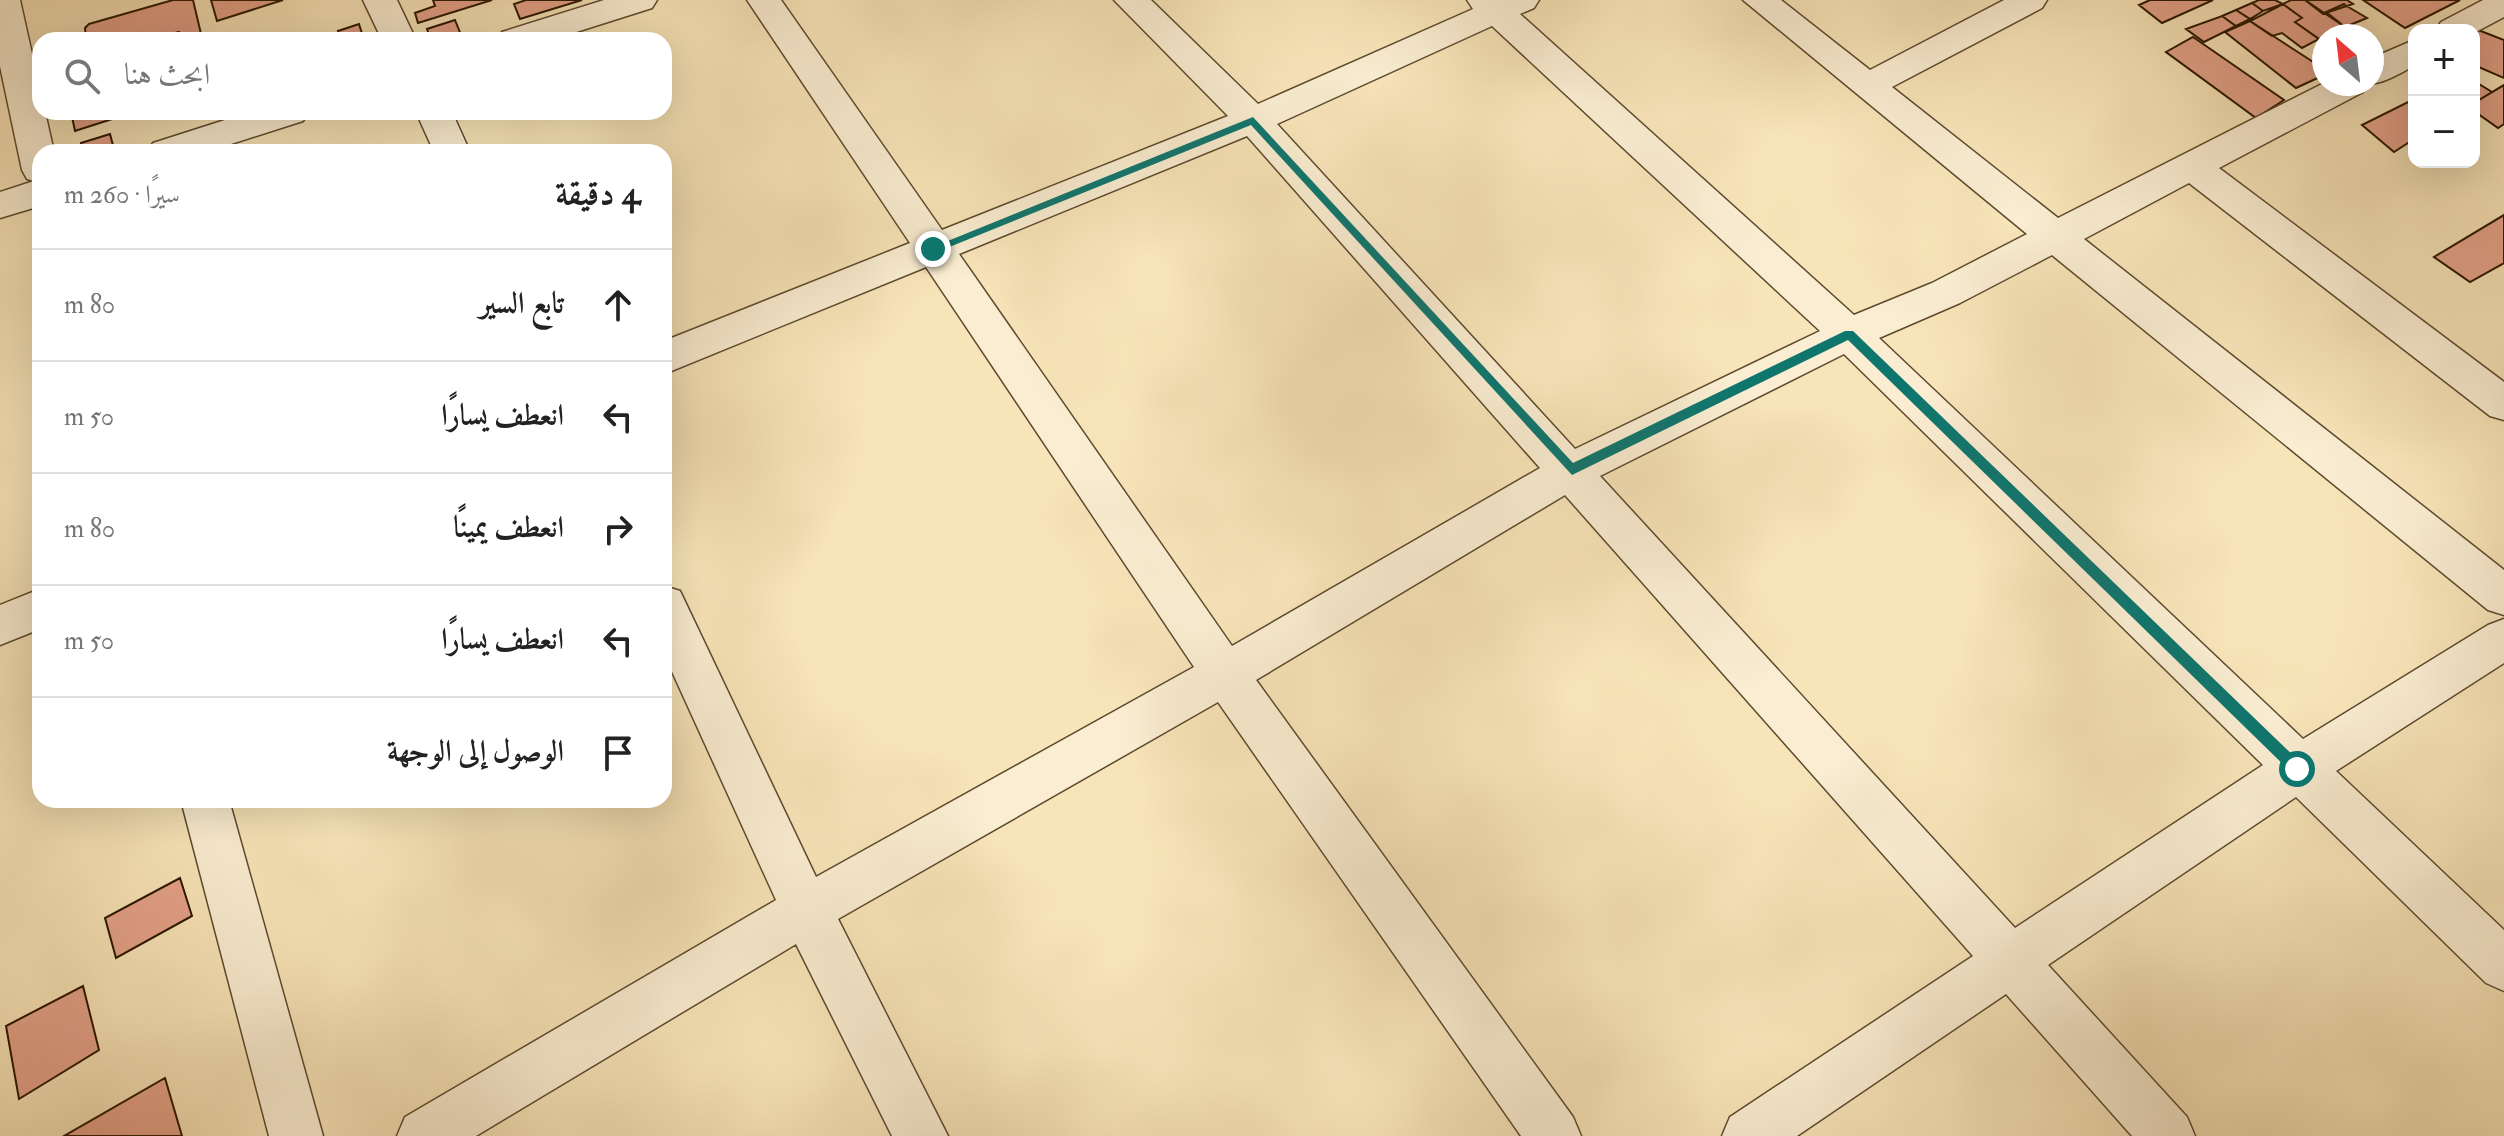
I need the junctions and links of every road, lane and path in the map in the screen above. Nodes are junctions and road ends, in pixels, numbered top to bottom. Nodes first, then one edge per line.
1 (3, 0) edge
2 (380, 0) edge
3 (640, 0) edge
4 (764, 0) edge
5 (1131, 0) edge
6 (1760, 0) edge
7 (2030, 0) edge
8 (1501, 4) edge
9 (2501, 4) edge
10 (2464, 24) edge
11 (395, 32) edge
12 (539, 32) edge
13 (2408, 54) edge
14 (2384, 67) edge
15 (1867, 86) junction
16 (2328, 96) edge
17 (265, 120) edge
18 (438, 120) edge
19 (1253, 120) junction
20 (34, 144) edge
21 (191, 144) edge
22 (448, 144) edge
23 (2193, 167) junction
24 (32, 195) edge
25 (0, 205) edge
26 (2053, 237) junction
27 (933, 249) junction
28 (1849, 334) junction
29 (672, 355) edge
30 (2504, 404) edge
31 (1572, 470) junction
32 (2504, 596) edge
33 (32, 612) edge
34 (672, 622) edge
35 (0, 625) edge
36 (2504, 639) edge
37 (1225, 674) junction
38 (2297, 769) junction
39 (207, 808) edge
40 (806, 910) junction
41 (2012, 959) junction
42 (2504, 965) edge
43 (296, 1136) edge
44 (424, 1136) edge
45 (921, 1136) edge
46 (1554, 1136) edge
47 (1749, 1136) edge
48 (2168, 1136) edge

1 - 20 street
2 - 11 street
3 - 12 street
4 - 27 street
5 - 19 street
6 - 15 street
7 - 15 street
8 - 19 street
8 - 28 street
9 - 10 street
13 - 14 street
15 - 26 street
16 - 23 street
17 - 21 street
18 - 22 street
19 - 27 street
19 - 31 street
23 - 26 street
23 - 30 street
24 - 25 street
26 - 28 street
26 - 32 street
27 - 29 street
27 - 37 street
28 - 31 street
28 - 38 street
31 - 37 street
31 - 41 street
33 - 35 street
34 - 40 street
36 - 38 street
37 - 40 street
37 - 46 street
38 - 41 street
38 - 42 street
39 - 43 street
40 - 44 street
40 - 45 street
41 - 47 street
41 - 48 street

